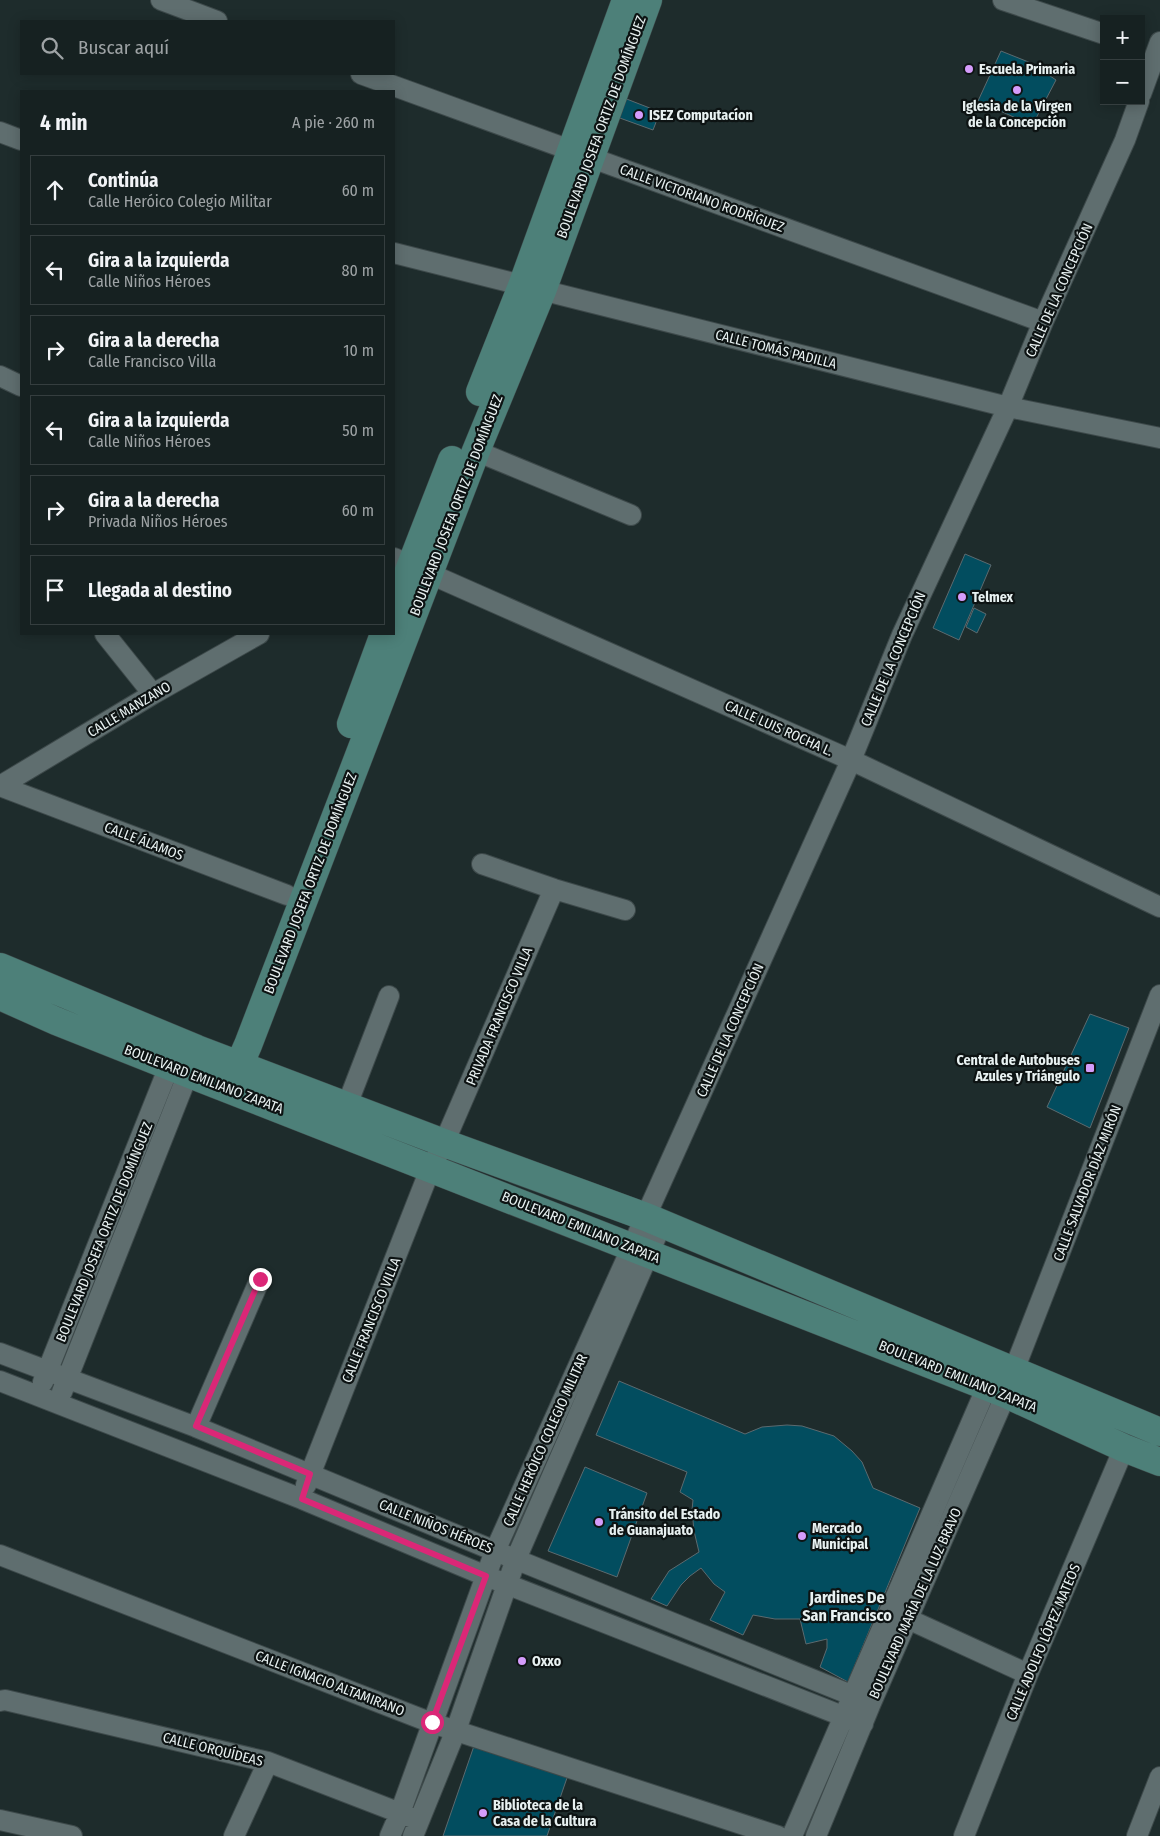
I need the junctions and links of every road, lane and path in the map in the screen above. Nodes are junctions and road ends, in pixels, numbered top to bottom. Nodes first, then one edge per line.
1 (161, 0) edge
2 (626, 0) edge
3 (648, 0) edge
4 (1003, 0) edge
5 (214, 20) edge
6 (1100, 33) edge
7 (1154, 49) edge
8 (363, 75) edge
9 (1145, 80) edge
10 (1138, 105) edge
11 (0, 132) edge
12 (20, 140) edge
13 (581, 154) junction
14 (395, 254) edge
15 (532, 289) junction
16 (1043, 322) junction
17 (0, 376) edge
18 (20, 386) edge
19 (1008, 407) junction
20 (1160, 438) edge
21 (476, 451) junction
22 (632, 515) dead end
23 (411, 566) edge
24 (395, 606) edge
25 (395, 613) edge
26 (106, 635) edge
27 (257, 635) edge
28 (384, 635) edge
29 (388, 635) edge
30 (153, 694) junction
31 (851, 760) junction
32 (0, 786) edge
33 (482, 864) dead end
34 (554, 889) junction
35 (287, 895) junction
36 (1160, 906) edge
37 (625, 910) dead end
38 (0, 968) edge
39 (1160, 995) edge
40 (0, 996) edge
41 (389, 996) dead end
42 (184, 1057) junction
43 (227, 1074) junction
44 (347, 1105) junction
45 (444, 1143) junction
46 (431, 1167) junction
47 (654, 1220) junction
48 (641, 1250) junction
49 (260, 1279) dead end
50 (0, 1353) edge
51 (48, 1371) junction
52 (67, 1379) junction
53 (1001, 1379) junction
54 (0, 1381) edge
55 (37, 1396) junction
56 (57, 1403) junction
57 (196, 1426) junction
58 (1160, 1432) edge
59 (1124, 1448) junction
60 (1160, 1462) edge
61 (310, 1474) junction
62 (302, 1499) junction
63 (495, 1551) junction
64 (0, 1554) edge
65 (516, 1559) junction
66 (486, 1576) junction
67 (507, 1584) junction
68 (908, 1619) junction
69 (1028, 1674) junction
70 (862, 1700) junction
71 (0, 1701) edge
72 (854, 1721) junction
73 (432, 1722) junction
74 (456, 1730) junction
75 (268, 1762) junction
76 (1160, 1777) edge
77 (400, 1813) junction
78 (0, 1820) edge
79 (416, 1828) edge
80 (72, 1836) edge
81 (234, 1836) edge
82 (390, 1836) edge
83 (778, 1836) edge
84 (792, 1836) edge
85 (816, 1836) edge
86 (964, 1836) edge
87 (1138, 1836) edge

1 - 5 street
2 - 13 street, BOULEVARD JOSEFA ORTIZ DE DOMÍNGUEZ
3 - 13 street, BOULEVARD JOSEFA ORTIZ DE DOMÍNGUEZ
4 - 6 street
7 - 9 street
8 - 13 street, CALLE VICTORIANO RODRÍGUEZ
10 - 16 street, CALLE DE LA CONCEPCIÓN
11 - 12 street
13 - 15 street, BOULEVARD JOSEFA ORTIZ DE DOMÍNGUEZ
13 - 16 street, CALLE VICTORIANO RODRÍGUEZ
14 - 15 street, CALLE TOMÁS PADILLA
15 - 19 street, CALLE TOMÁS PADILLA
15 - 21 street, BOULEVARD JOSEFA ORTIZ DE DOMÍNGUEZ
15 - 23 street, BOULEVARD JOSEFA ORTIZ DE DOMÍNGUEZ
16 - 19 street, CALLE DE LA CONCEPCIÓN
17 - 18 street
19 - 20 street, CALLE TOMÁS PADILLA
19 - 31 street, CALLE DE LA CONCEPCIÓN
21 - 22 street
21 - 23 street, BOULEVARD JOSEFA ORTIZ DE DOMÍNGUEZ
23 - 24 street, BOULEVARD JOSEFA ORTIZ DE DOMÍNGUEZ
23 - 25 street, BOULEVARD JOSEFA ORTIZ DE DOMÍNGUEZ
23 - 31 street, CALLE LUIS ROCHA L.
26 - 30 street
27 - 30 street, CALLE MANZANO
28 - 35 street, BOULEVARD JOSEFA ORTIZ DE DOMÍNGUEZ
29 - 43 street, BOULEVARD JOSEFA ORTIZ DE DOMÍNGUEZ
30 - 32 street, CALLE MANZANO
31 - 36 street, CALLE LUIS ROCHA L.
31 - 47 street, CALLE DE LA CONCEPCIÓN
32 - 35 street, CALLE ÁLAMOS
33 - 34 street
34 - 37 street
34 - 45 street, PRIVADA FRANCISCO VILLA
35 - 43 street, BOULEVARD JOSEFA ORTIZ DE DOMÍNGUEZ
38 - 42 street, BOULEVARD EMILIANO ZAPATA
39 - 53 street, CALLE SALVADOR DÍAZ MIRÓN
40 - 42 street, BOULEVARD EMILIANO ZAPATA
41 - 44 street
42 - 43 street, BOULEVARD EMILIANO ZAPATA
42 - 51 street, BOULEVARD JOSEFA ORTIZ DE DOMÍNGUEZ
42 - 52 street, BOULEVARD JOSEFA ORTIZ DE DOMÍNGUEZ
43 - 44 street, BOULEVARD EMILIANO ZAPATA
43 - 46 street, BOULEVARD EMILIANO ZAPATA
44 - 45 street, BOULEVARD EMILIANO ZAPATA
45 - 46 street, CALLE FRANCISCO VILLA
45 - 47 street, BOULEVARD EMILIANO ZAPATA
46 - 48 street, BOULEVARD EMILIANO ZAPATA
46 - 61 street, CALLE FRANCISCO VILLA
47 - 48 street, CALLE HERÓICO COLEGIO MILITAR
47 - 53 street, BOULEVARD EMILIANO ZAPATA
48 - 53 street, BOULEVARD EMILIANO ZAPATA
48 - 63 street, CALLE HERÓICO COLEGIO MILITAR
48 - 65 street, CALLE HERÓICO COLEGIO MILITAR
49 - 57 street
50 - 51 street, CALLE NIÑOS HÉROES
51 - 52 street, CALLE NIÑOS HÉROES
51 - 55 street, BOULEVARD JOSEFA ORTIZ DE DOMÍNGUEZ
52 - 56 street, BOULEVARD JOSEFA ORTIZ DE DOMÍNGUEZ
52 - 57 street, CALLE NIÑOS HÉROES
53 - 58 street, BOULEVARD EMILIANO ZAPATA
53 - 59 street, BOULEVARD EMILIANO ZAPATA
53 - 68 street, BOULEVARD MARÍA DE LA LUZ BRAVO
53 - 70 street, BOULEVARD MARÍA DE LA LUZ BRAVO
54 - 55 street, CALLE NIÑOS HÉROES
55 - 56 street, CALLE NIÑOS HÉROES
56 - 62 street, CALLE NIÑOS HÉROES
57 - 61 street, CALLE NIÑOS HÉROES
59 - 60 street, BOULEVARD EMILIANO ZAPATA
59 - 69 street, CALLE ADOLFO LÓPEZ MATEOS
61 - 62 street, CALLE FRANCISCO VILLA
61 - 63 street, CALLE NIÑOS HÉROES
62 - 66 street, CALLE NIÑOS HÉROES
63 - 65 street, CALLE NIÑOS HÉROES
63 - 66 street, CALLE HERÓICO COLEGIO MILITAR
64 - 73 street, CALLE IGNACIO ALTAMIRANO
65 - 67 street, CALLE HERÓICO COLEGIO MILITAR
65 - 70 street, CALLE NIÑOS HÉROES
66 - 67 street, CALLE NIÑOS HÉROES
66 - 73 street, CALLE HERÓICO COLEGIO MILITAR
67 - 72 street, CALLE NIÑOS HÉROES
67 - 74 street, CALLE HERÓICO COLEGIO MILITAR
68 - 69 street
68 - 70 street, BOULEVARD MARÍA DE LA LUZ BRAVO
69 - 86 street, CALLE ADOLFO LÓPEZ MATEOS
70 - 72 street, BOULEVARD MARÍA DE LA LUZ BRAVO
71 - 75 street, CALLE ORQUÍDEAS
72 - 84 street, BOULEVARD MARÍA DE LA LUZ BRAVO
72 - 85 street, BOULEVARD MARÍA DE LA LUZ BRAVO
73 - 74 street, CALLE IGNACIO ALTAMIRANO
73 - 77 street, CALLE HERÓICO COLEGIO MILITAR
74 - 79 street, CALLE HERÓICO COLEGIO MILITAR
74 - 83 street, CALLE IGNACIO ALTAMIRANO
75 - 77 street, CALLE ORQUÍDEAS
75 - 81 street
76 - 87 street
77 - 79 street, CALLE ORQUÍDEAS
77 - 82 street, CALLE HERÓICO COLEGIO MILITAR
78 - 80 street

